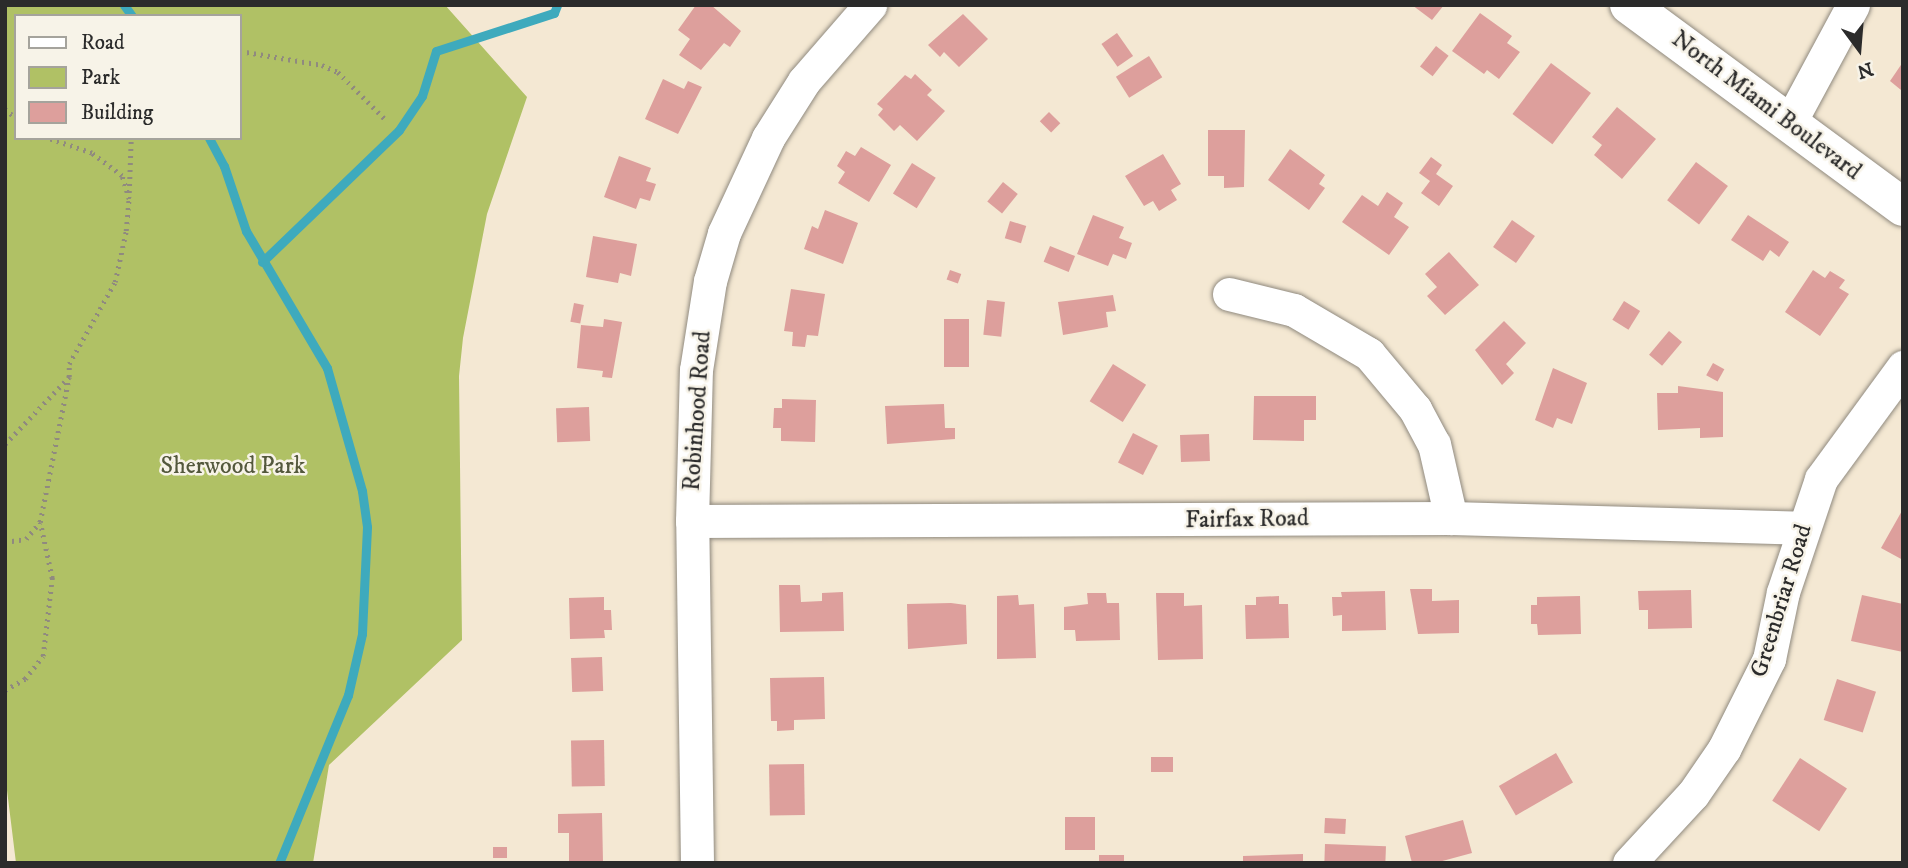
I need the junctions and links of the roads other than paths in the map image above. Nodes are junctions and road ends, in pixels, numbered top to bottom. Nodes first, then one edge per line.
1 (870, 5) edge
2 (1629, 5) edge
3 (1853, 5) edge
4 (1789, 124) junction
5 (1903, 207) edge
6 (1229, 294) dead end
7 (1903, 367) edge
8 (1451, 518) junction
9 (692, 521) junction
10 (1802, 528) junction
11 (697, 863) edge
12 (1629, 863) edge

1 - 9 street, Robinhood Road
2 - 4 main road, North Miami Boulevard
3 - 4 street
4 - 5 main road, North Miami Boulevard
6 - 8 street
7 - 10 street, Greenbriar Road
8 - 9 street, Fairfax Road
8 - 10 street, Fairfax Road
9 - 11 street, Robinhood Road
10 - 12 street, Greenbriar Road

